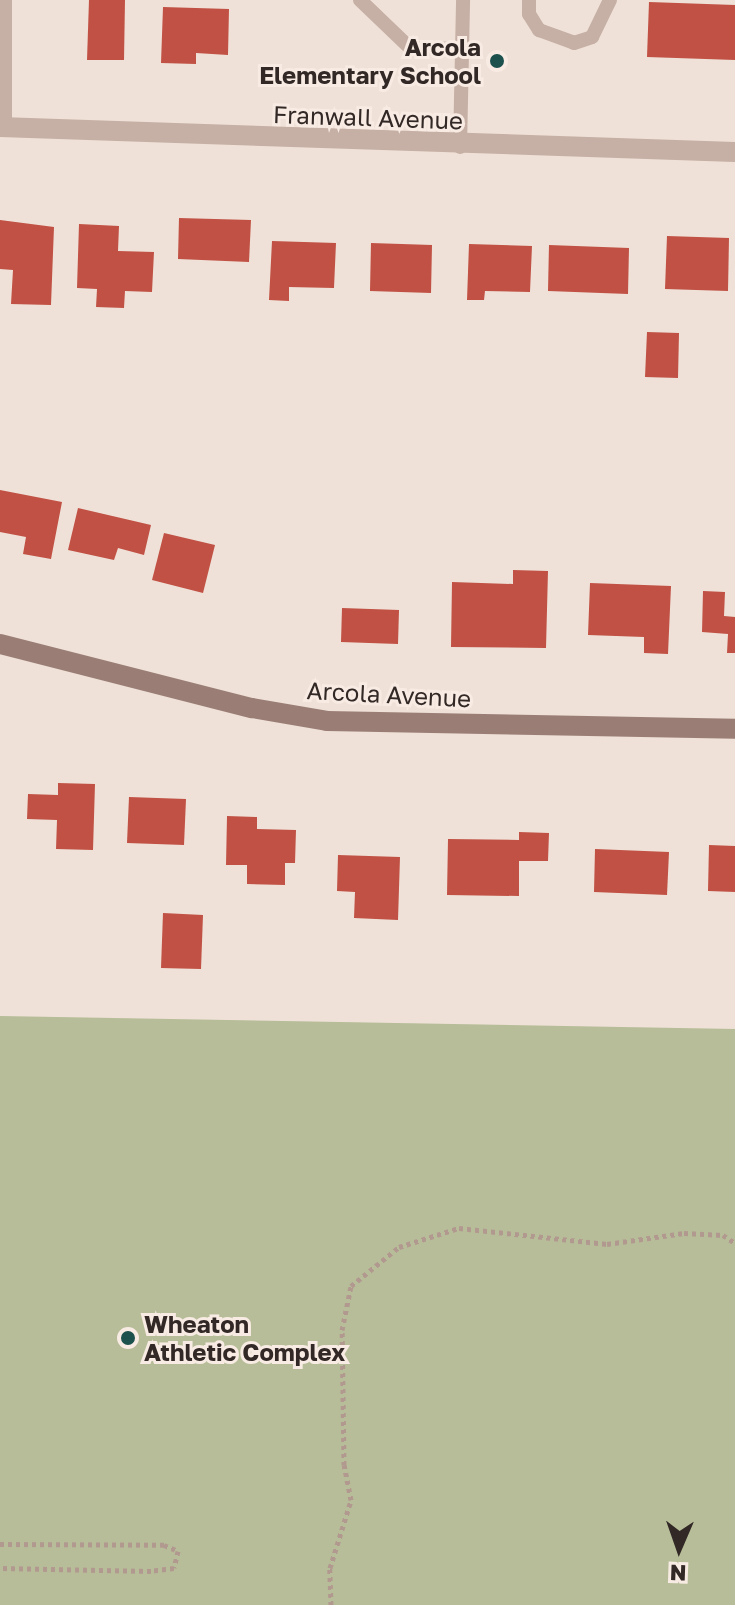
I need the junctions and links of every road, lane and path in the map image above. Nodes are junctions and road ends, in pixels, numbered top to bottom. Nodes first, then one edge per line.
1 (2, 0) edge
2 (360, 0) edge
3 (463, 0) edge
4 (529, 0) edge
5 (610, 0) edge
6 (462, 49) junction
7 (1, 127) edge
8 (460, 147) junction
9 (735, 152) edge
10 (0, 644) edge
11 (735, 729) edge
12 (735, 1243) edge
13 (0, 1544) edge
14 (0, 1568) edge
15 (331, 1605) edge

1 - 7 street
2 - 6 lane
3 - 6 lane
4 - 5 lane
6 - 8 lane
7 - 8 street, Franwall Avenue
8 - 9 street, Franwall Avenue
10 - 11 street, Arcola Avenue
12 - 15 path
13 - 14 path

